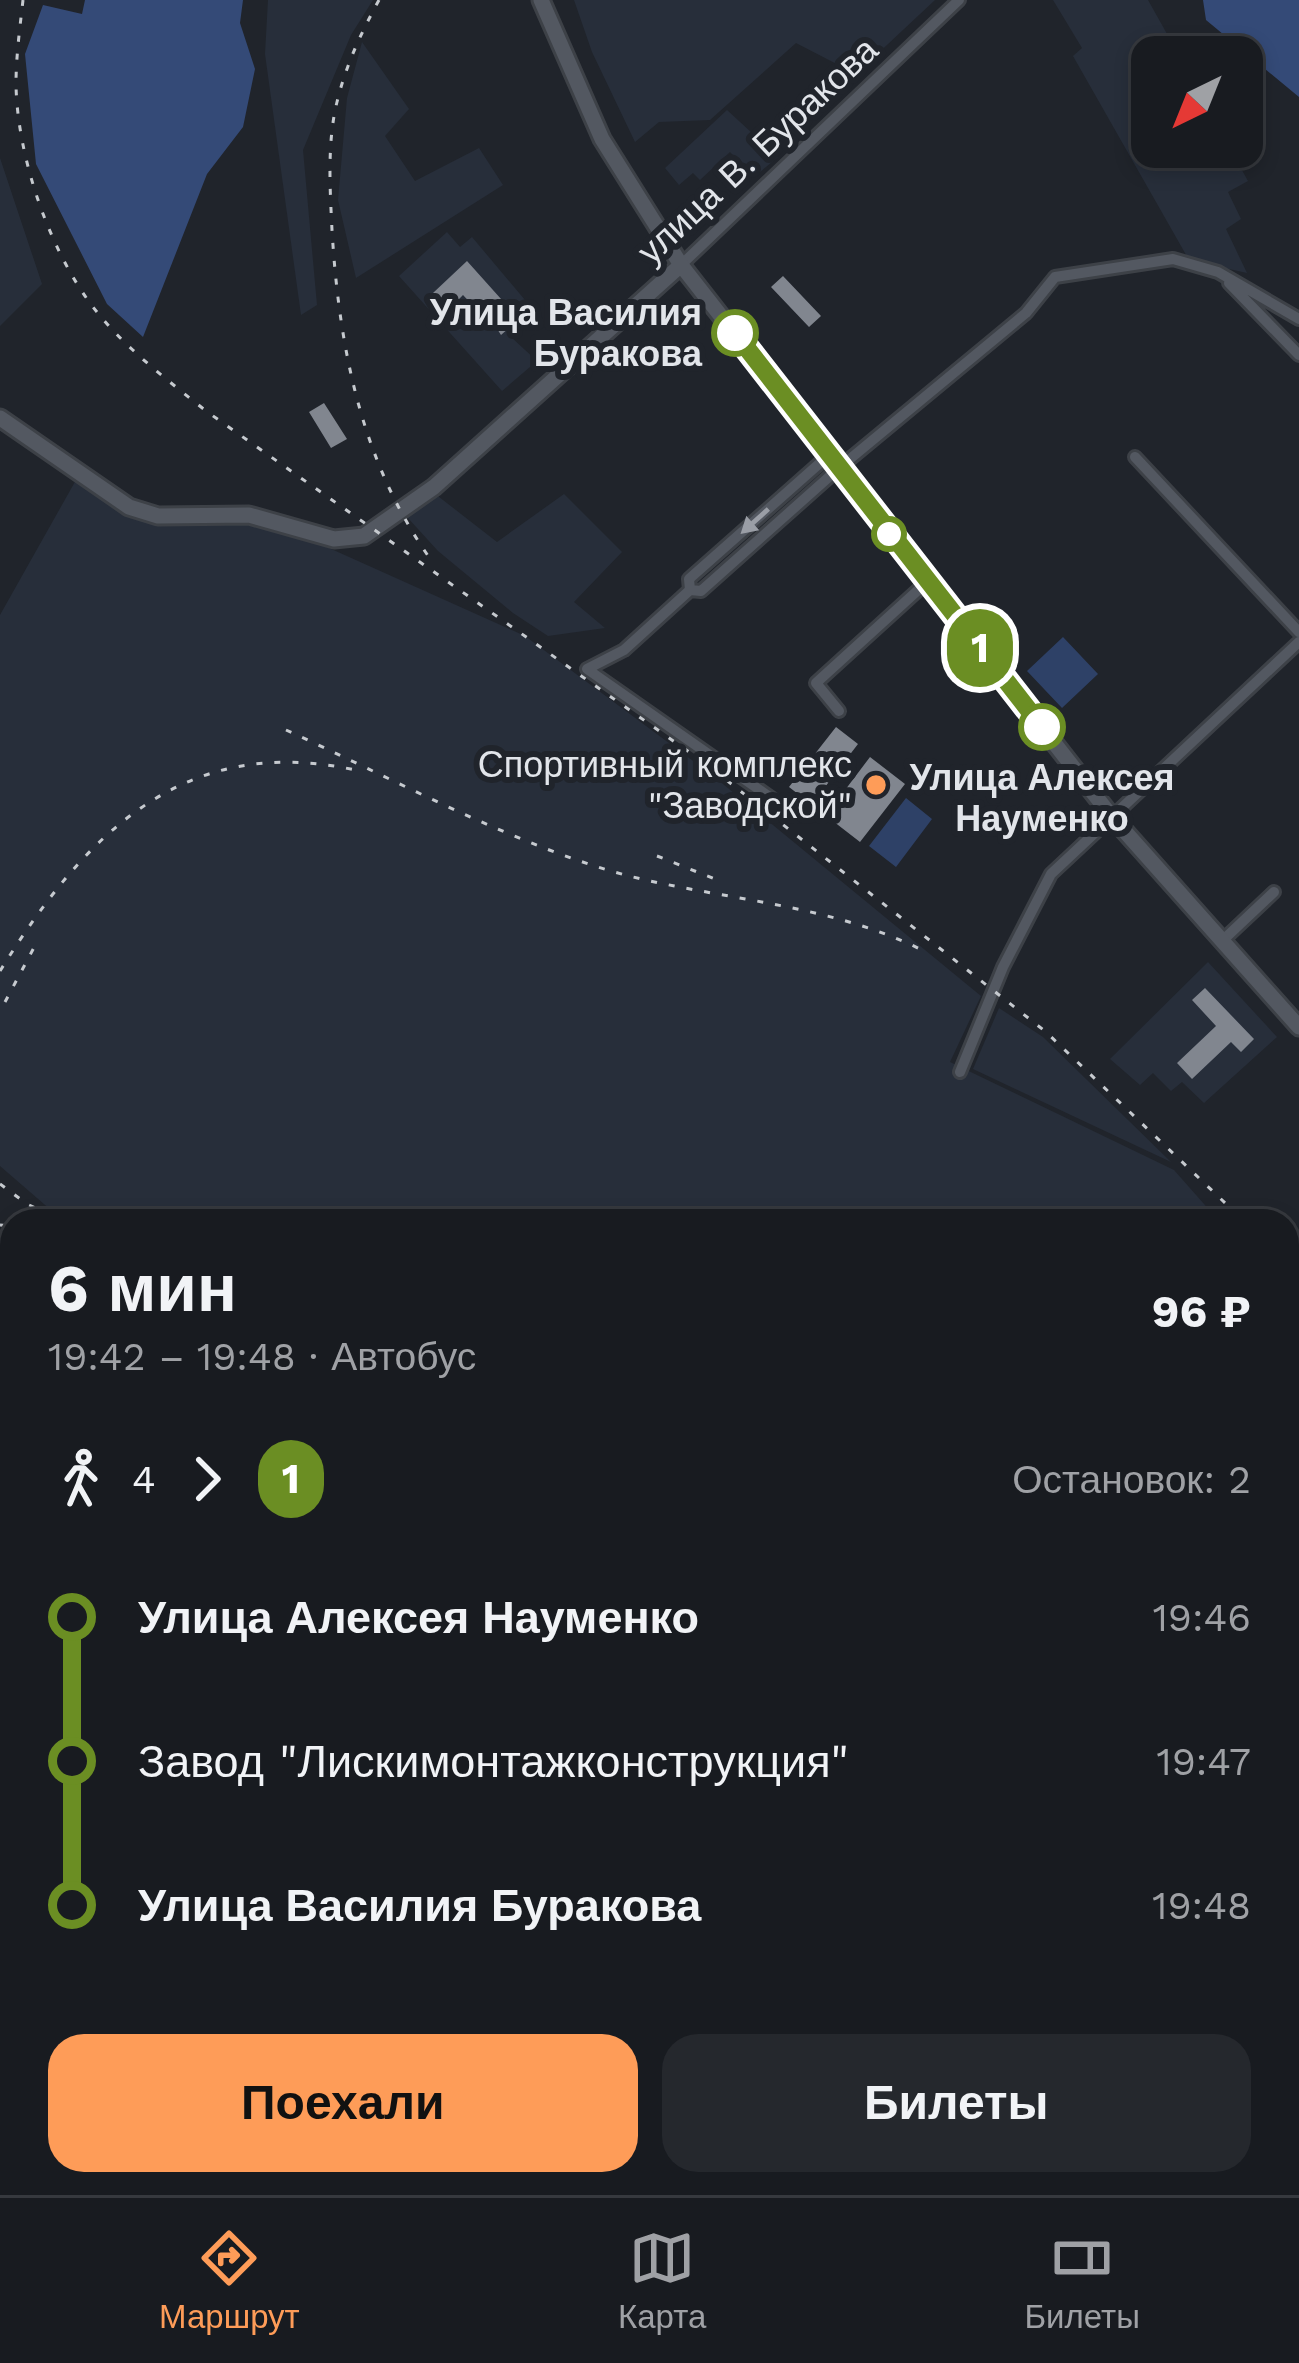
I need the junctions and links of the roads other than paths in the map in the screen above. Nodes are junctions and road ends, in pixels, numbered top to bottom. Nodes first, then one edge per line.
1 (541, 0) edge
2 (959, 0) edge
3 (681, 265) junction
4 (1218, 272) junction
5 (1299, 320) edge
6 (1299, 356) edge
7 (0, 418) edge
8 (1135, 458) dead end
9 (834, 461) junction
10 (926, 582) junction
11 (1299, 632) edge
12 (1299, 642) edge
13 (839, 711) dead end
14 (773, 800) dead end
15 (1112, 817) junction
16 (1274, 892) dead end
17 (1222, 941) junction
18 (1299, 1028) edge
19 (960, 1072) dead end

1 - 3 main road
2 - 3 street, улица В. Буракова
3 - 7 main road, улица В. Буракова
3 - 9 main road
4 - 5 street
4 - 6 street
4 - 9 street
8 - 11 street
9 - 10 main road
9 - 14 street
10 - 13 street
10 - 15 main road
12 - 15 street
15 - 17 main road
15 - 19 street
16 - 17 street
17 - 18 main road

